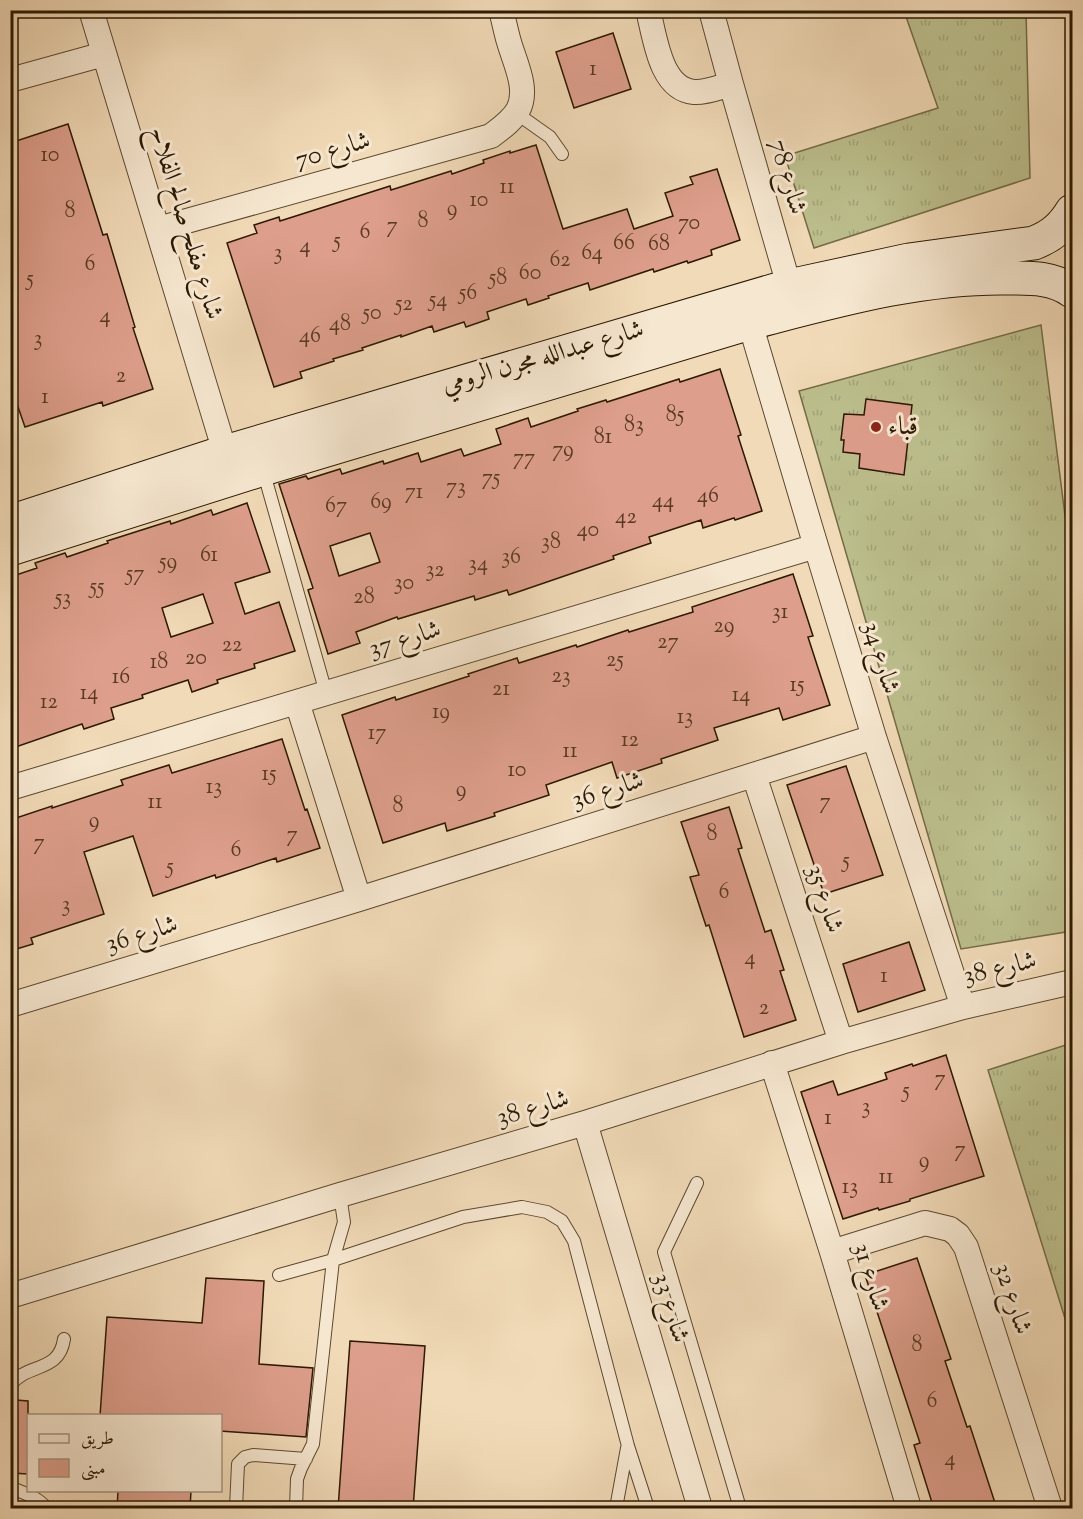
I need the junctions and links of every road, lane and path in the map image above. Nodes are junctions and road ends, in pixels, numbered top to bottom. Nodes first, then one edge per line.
1 (91, 10) edge
2 (501, 10) edge
3 (648, 10) edge
4 (711, 10) edge
5 (104, 54) junction
6 (10, 80) edge
7 (731, 84) junction
8 (516, 113) junction
9 (562, 154) dead end
10 (1072, 211) edge
11 (158, 229) junction
12 (1060, 243) edge
13 (1067, 282) edge
14 (789, 286) junction
15 (750, 323) junction
16 (225, 452) junction
17 (263, 469) junction
18 (11, 527) edge
19 (816, 546) junction
20 (326, 693) junction
21 (297, 702) junction
22 (874, 737) junction
23 (754, 775) junction
24 (10, 788) edge
25 (359, 899) junction
26 (1072, 982) edge
27 (10, 1005) edge
28 (963, 1007) junction
29 (841, 1042) junction
30 (772, 1063) junction
31 (585, 1123) junction
32 (697, 1183) dead end
33 (340, 1195) junction
34 (832, 1252) junction
35 (333, 1260) junction
36 (279, 1275) dead end
37 (10, 1296) edge
38 (64, 1339) dead end
39 (10, 1386) edge
40 (628, 1446) junction
41 (306, 1459) junction
42 (10, 1487) edge
43 (46, 1509) edge
44 (236, 1509) edge
45 (296, 1509) edge
46 (616, 1509) edge
47 (648, 1509) edge
48 (700, 1509) edge
49 (740, 1509) edge
50 (909, 1509) edge
51 (1050, 1509) edge

1 - 5 street, شارع مفلح صالح الفلاح
2 - 8 street
3 - 7 street
4 - 7 street, شارع 78
5 - 6 street
5 - 11 street, شارع مفلح صالح الفلاح
7 - 14 street, شارع 78
8 - 9 lane
8 - 11 street, شارع 70
10 - 12 main road, شارع عبدالله مجرن الرومي
11 - 16 street, شارع مفلح صالح الفلاح
12 - 14 main road, شارع عبدالله مجرن الرومي
13 - 15 main road, شارع عبدالله مجرن الرومي
14 - 16 main road, شارع عبدالله مجرن الرومي
15 - 17 main road, شارع عبدالله مجرن الرومي
15 - 19 street, شارع 34
16 - 18 main road, شارع عبدالله مجرن الرومي
17 - 18 main road, شارع عبدالله مجرن الرومي
17 - 20 lane
19 - 20 street, شارع 37
19 - 22 street, شارع 34
20 - 21 street, شارع 37
21 - 24 street, شارع 37
21 - 25 street
22 - 23 street, شارع 36
22 - 28 street, شارع 34
23 - 25 street, شارع 36
23 - 29 street, شارع 35
25 - 27 street, شارع 36
26 - 28 street, شارع 38
28 - 29 street, شارع 38
29 - 30 street, شارع 38
30 - 31 street, شارع 38
30 - 34 street, شارع 31
31 - 33 street, شارع 38
31 - 48 street, شارع 33
32 - 49 lane
33 - 35 lane
33 - 37 street, شارع 38
34 - 50 street, شارع 31
34 - 51 street, شارع 32
35 - 36 lane
35 - 40 lane
35 - 41 lane
38 - 39 lane
40 - 46 lane
40 - 47 lane
41 - 44 lane
41 - 45 lane
42 - 43 lane

